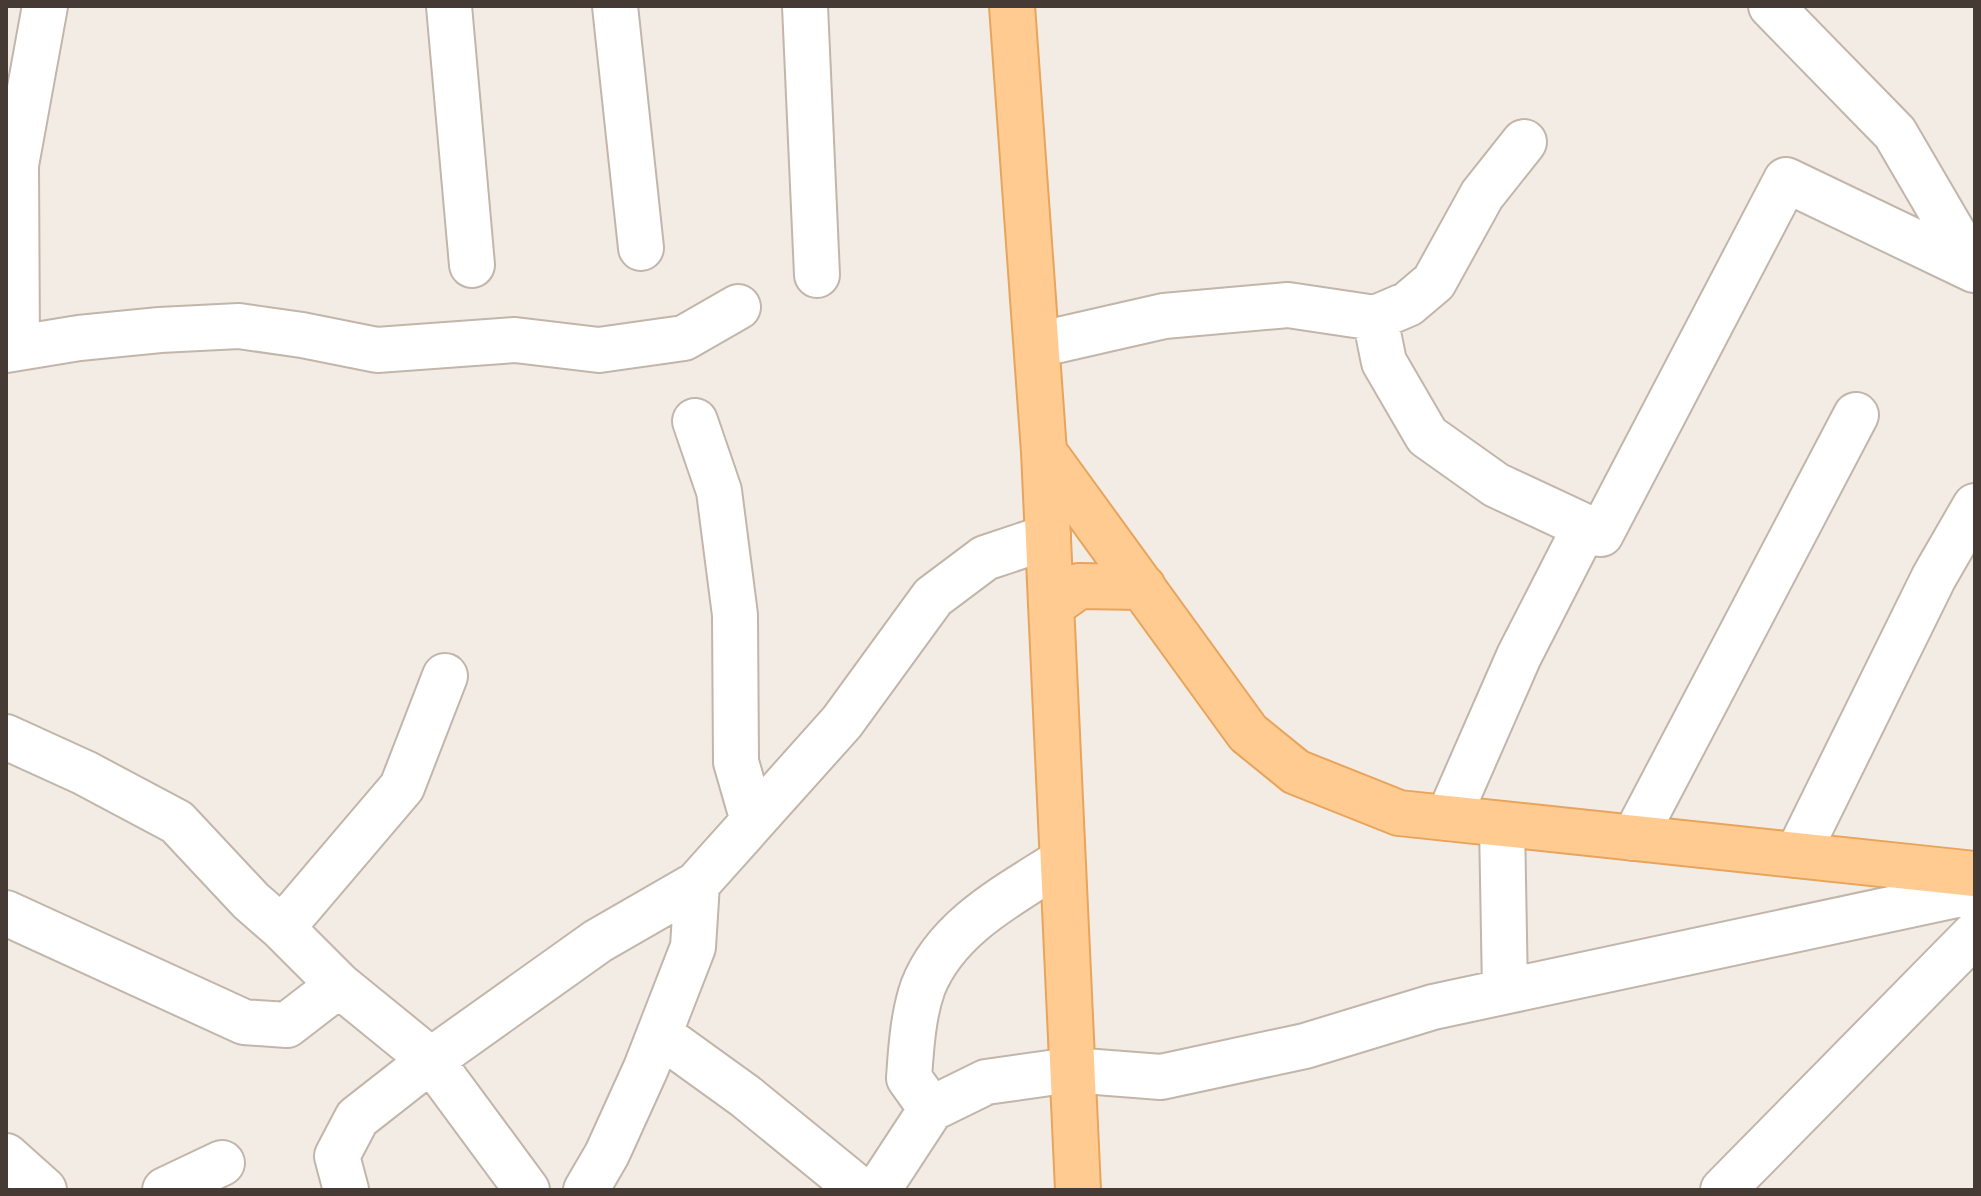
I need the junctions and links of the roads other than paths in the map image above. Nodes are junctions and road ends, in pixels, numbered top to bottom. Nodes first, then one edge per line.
1 (45, 6) edge
2 (449, 6) edge
3 (615, 6) edge
4 (805, 6) edge
5 (1012, 6) edge
6 (1771, 6) edge
7 (1524, 142) dead end
8 (641, 248) dead end
9 (472, 265) dead end
10 (1975, 270) edge
11 (817, 275) dead end
12 (738, 307) dead end
13 (1375, 318) junction
14 (1037, 345) junction
15 (12, 348) edge
16 (1856, 415) dead end
17 (695, 421) dead end
18 (1044, 452) junction
19 (1975, 506) edge
20 (1585, 527) junction
21 (1048, 537) junction
22 (1143, 587) junction
23 (1051, 606) junction
24 (445, 676) dead end
25 (6, 737) edge
26 (1448, 818) junction
27 (753, 821) junction
28 (1502, 824) junction
29 (1634, 838) junction
30 (1797, 855) junction
31 (1062, 861) junction
32 (1975, 874) edge
33 (697, 884) junction
34 (1975, 891) edge
35 (6, 913) edge
36 (282, 928) junction
37 (1975, 934) edge
38 (339, 985) junction
39 (1505, 991) junction
40 (659, 1034) junction
41 (431, 1060) junction
42 (1071, 1070) junction
43 (931, 1109) junction
44 (6, 1156) edge
45 (223, 1169) edge
46 (44, 1190) edge
47 (165, 1190) edge
48 (346, 1190) edge
49 (527, 1190) edge
50 (586, 1190) edge
51 (860, 1190) edge
52 (878, 1190) edge
53 (1078, 1190) edge
54 (1723, 1190) edge

1 - 15 street
2 - 9 street
3 - 8 street
4 - 11 street
5 - 14 main road
6 - 10 street
7 - 13 street
10 - 20 street
12 - 15 street
13 - 14 street
13 - 20 street
14 - 18 main road
16 - 29 street
17 - 27 street
18 - 21 main road
18 - 22 main road
19 - 30 street
20 - 26 street
21 - 23 main road
21 - 27 street
22 - 23 main road
22 - 26 main road
23 - 31 main road
24 - 36 street
25 - 36 street
26 - 28 main road
27 - 33 street
28 - 29 main road
28 - 39 street
29 - 30 main road
30 - 32 main road
31 - 42 main road
31 - 43 street
33 - 40 street
33 - 41 street
34 - 39 street
35 - 38 street
36 - 38 street
37 - 54 street
38 - 41 street
39 - 42 street
40 - 50 street
40 - 51 street
41 - 48 street
41 - 49 street
42 - 43 street
42 - 53 main road
43 - 52 street
44 - 46 street
45 - 47 street

